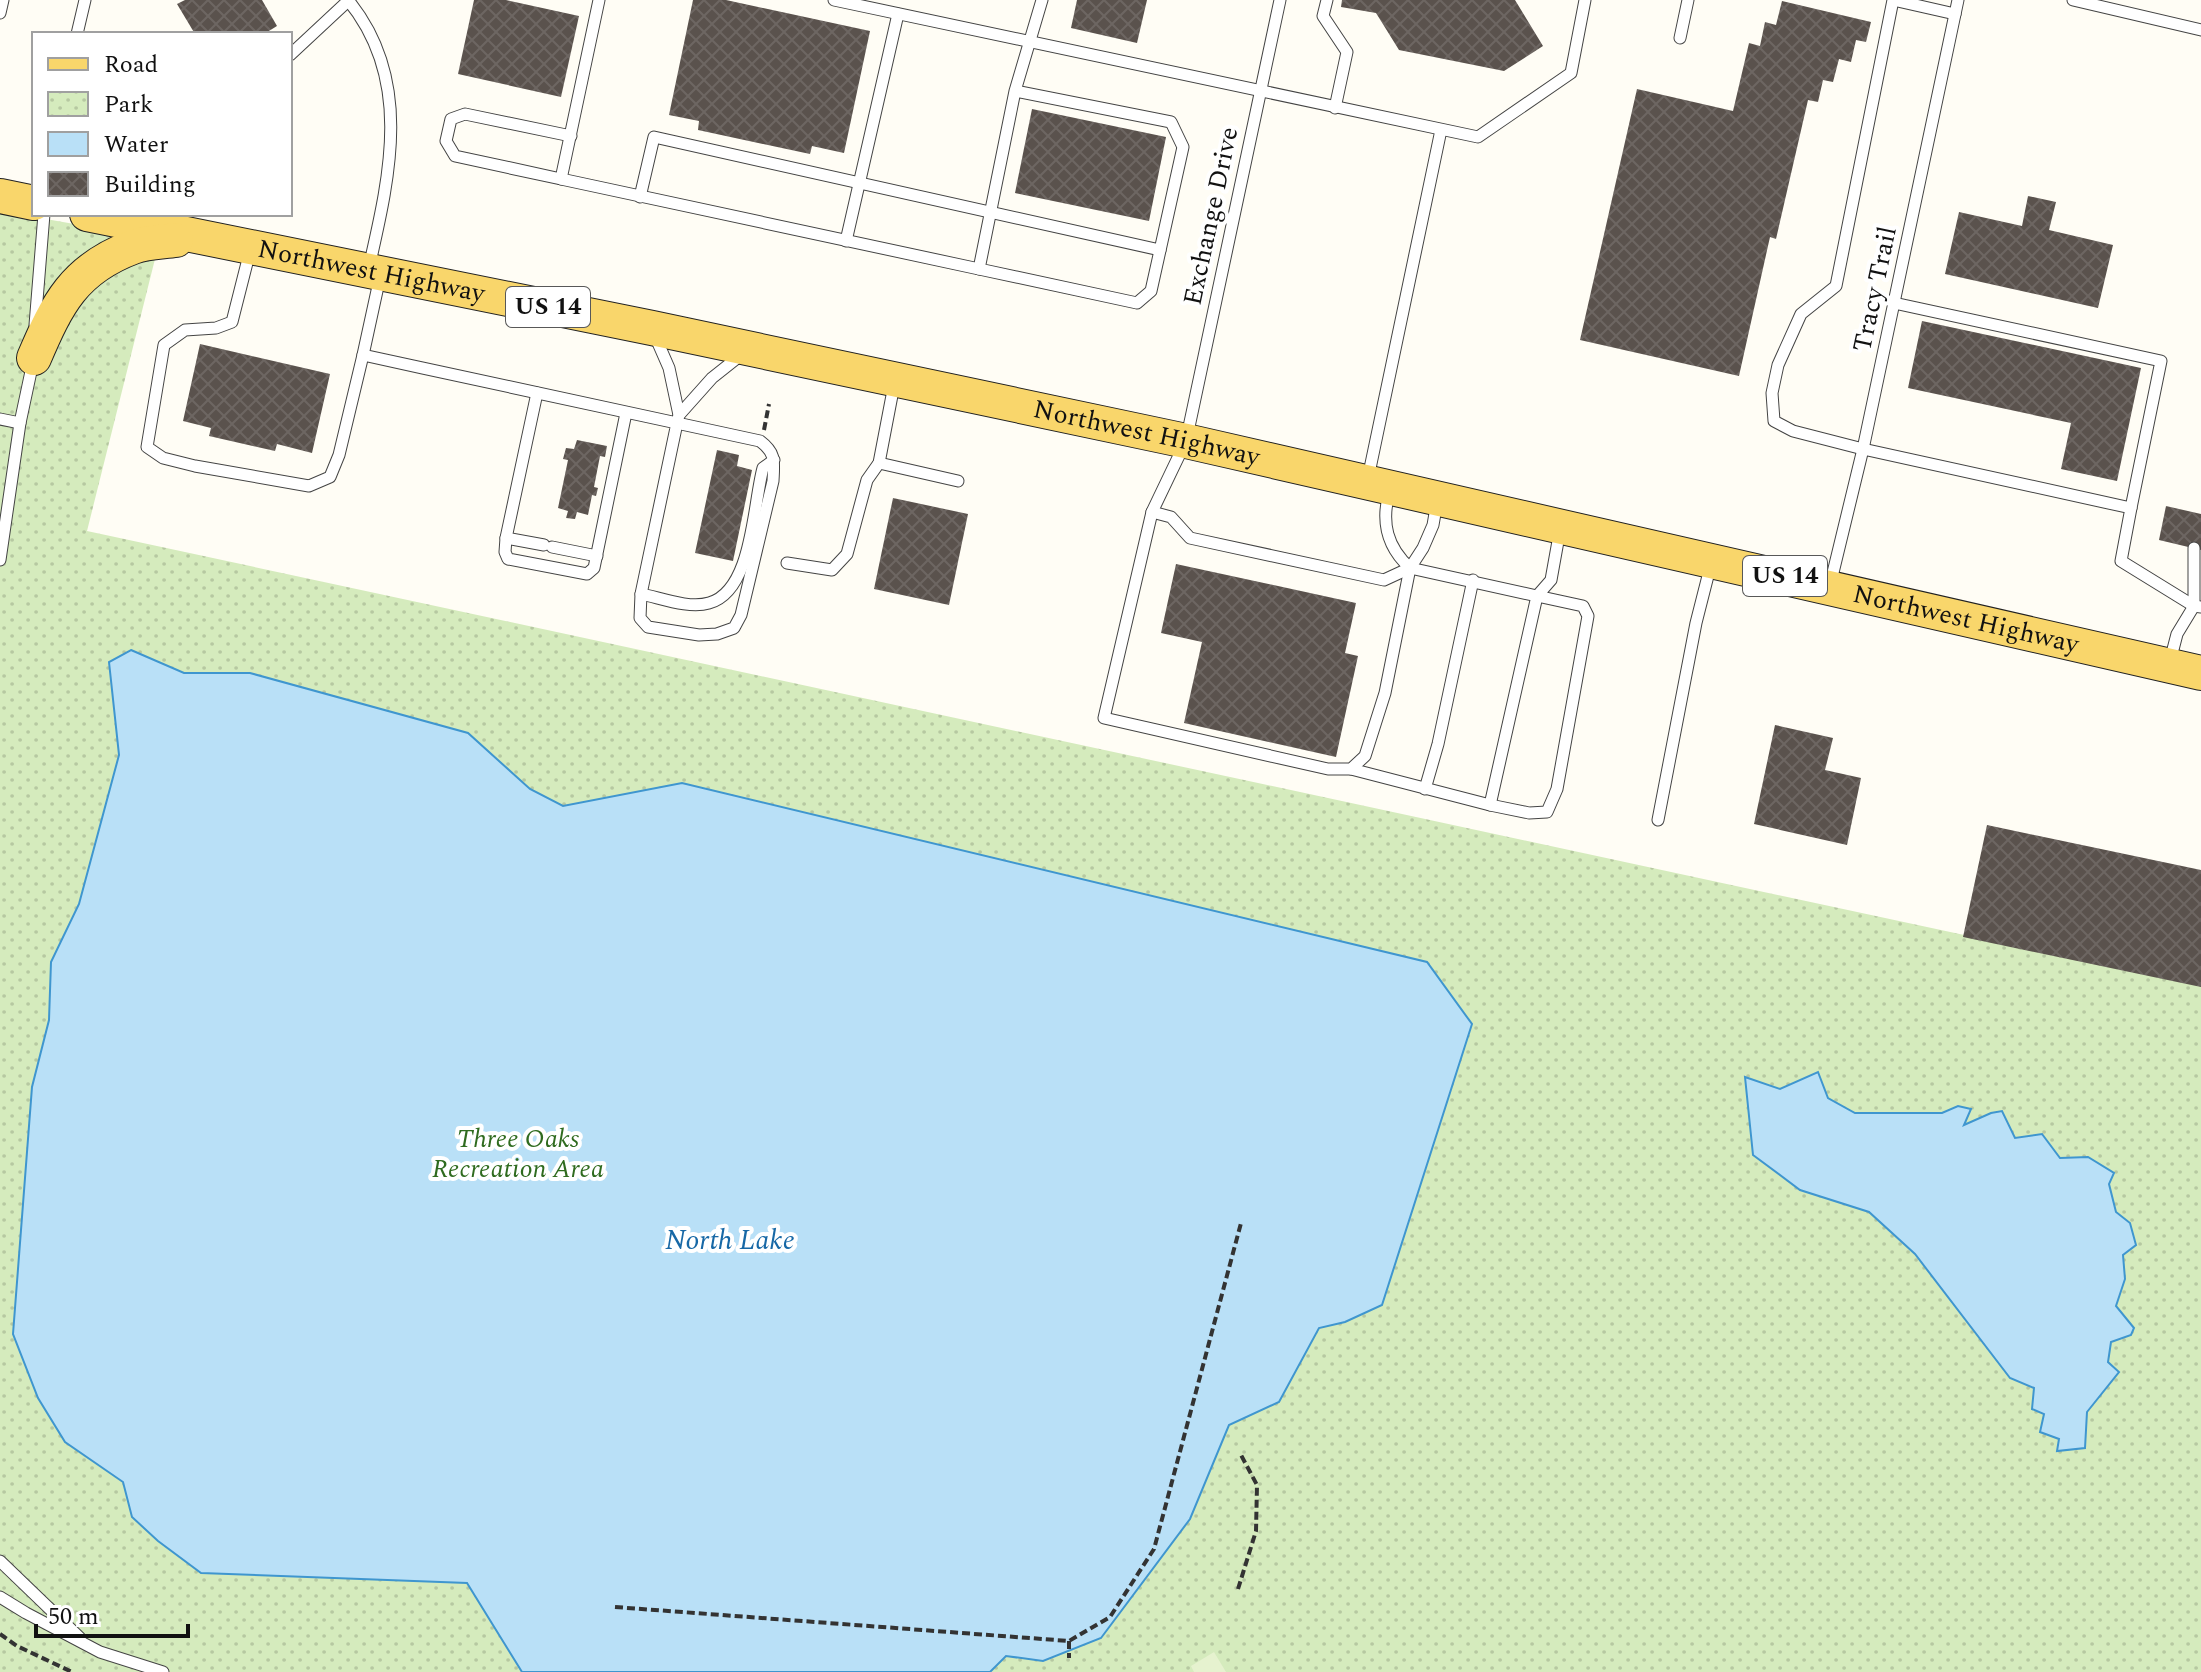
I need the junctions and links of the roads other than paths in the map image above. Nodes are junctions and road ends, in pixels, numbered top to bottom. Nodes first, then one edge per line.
1 (3, 0) edge
2 (85, 0) edge
3 (348, 0) edge
4 (599, 0) edge
5 (834, 0) edge
6 (1042, 0) edge
7 (1280, 0) edge
8 (1327, 0) edge
9 (1585, 0) edge
10 (1688, 0) edge
11 (1893, 0) edge
12 (1958, 0) edge
13 (2073, 0) edge
14 (0, 13) edge
15 (898, 14) junction
16 (1955, 14) junction
17 (2201, 30) edge
18 (77, 32) edge
19 (1680, 38) dead end
20 (1032, 42) junction
21 (292, 53) edge
22 (1015, 91) junction
23 (1260, 92) junction
24 (1335, 108) junction
25 (1441, 130) junction
26 (571, 136) junction
27 (561, 179) junction
28 (860, 183) junction
29 (0, 196) edge
30 (640, 197) junction
31 (32, 203) edge
32 (991, 212) junction
33 (44, 216) edge
34 (97, 216) edge
35 (200, 236) junction
36 (846, 241) junction
37 (251, 246) junction
38 (1160, 250) junction
39 (979, 269) junction
40 (375, 271) junction
41 (1894, 303) junction
42 (652, 328) junction
43 (750, 348) junction
44 (363, 355) junction
45 (34, 358) junction
46 (895, 380) junction
47 (537, 393) junction
48 (626, 413) junction
49 (0, 419) edge
50 (678, 419) junction
51 (20, 423) junction
52 (1186, 441) junction
53 (1863, 449) junction
54 (774, 460) junction
55 (879, 463) junction
56 (958, 481) dead end
57 (1379, 485) junction
58 (1438, 498) junction
59 (2131, 508) junction
60 (1152, 512) junction
61 (1561, 525) junction
62 (506, 538) junction
63 (2194, 548) dead end
64 (597, 556) junction
65 (0, 560) edge
66 (1712, 560) junction
67 (787, 563) dead end
68 (1410, 568) junction
69 (1473, 580) junction
70 (1830, 586) junction
71 (641, 594) junction
72 (1537, 596) junction
73 (2197, 606) edge
74 (2185, 669) edge
75 (1351, 769) junction
76 (1425, 789) junction
77 (1490, 805) junction
78 (1658, 820) dead end
79 (0, 1561) edge
80 (0, 1597) edge
81 (90, 1647) junction
82 (163, 1672) edge

1 - 14 lane
2 - 18 lane
3 - 21 lane
3 - 40 lane
4 - 26 lane
5 - 15 lane
6 - 20 lane
7 - 23 lane, Exchange Drive
8 - 24 lane
9 - 25 lane
10 - 19 lane
11 - 16 lane
11 - 53 lane
12 - 16 lane, Tracy Trail
13 - 17 lane
15 - 20 lane
15 - 28 lane
16 - 41 lane, Tracy Trail
20 - 22 lane
20 - 23 lane
22 - 32 lane
22 - 38 lane
23 - 24 lane
23 - 52 lane, Exchange Drive
24 - 25 lane
25 - 57 lane
26 - 27 lane
26 - 27 lane
27 - 30 lane
28 - 30 lane
28 - 32 lane
28 - 36 lane
29 - 31 main road
30 - 36 lane
32 - 38 lane
32 - 39 lane
33 - 45 lane
34 - 35 main road, Northwest Highway / US 14
35 - 37 main road, Northwest Highway / US 14
35 - 45 main road
36 - 39 lane
37 - 40 main road, Northwest Highway / US 14
37 - 44 lane
38 - 39 lane
40 - 42 main road, Northwest Highway / US 14
40 - 44 lane
41 - 53 lane, Tracy Trail
41 - 59 lane
42 - 43 main road, Northwest Highway / US 14
42 - 50 lane
43 - 46 main road, Northwest Highway / US 14
43 - 50 lane
44 - 47 lane
45 - 51 lane
46 - 52 main road, Northwest Highway / US 14
46 - 55 lane
47 - 48 lane
47 - 62 lane
48 - 50 lane
48 - 64 lane
49 - 51 lane
50 - 54 lane
50 - 71 lane
51 - 65 lane
52 - 57 main road, Northwest Highway / US 14
52 - 60 lane, Exchange Drive
53 - 59 lane
53 - 70 lane, Tracy Trail
54 - 71 lane
54 - 71 lane
55 - 56 lane
55 - 67 lane
57 - 58 main road, Northwest Highway / US 14
57 - 68 lane
58 - 61 main road, Northwest Highway / US 14
58 - 68 lane
59 - 73 lane
60 - 68 lane
60 - 75 lane, Exchange Drive
61 - 66 main road, Northwest Highway / US 14
61 - 72 lane
62 - 64 lane
62 - 64 lane
63 - 73 lane
66 - 70 main road, Northwest Highway / US 14
66 - 78 lane
68 - 69 lane
68 - 75 lane
69 - 72 lane
69 - 76 lane
70 - 74 main road, Northwest Highway / US 14
72 - 77 lane
72 - 77 lane
73 - 74 lane
75 - 76 lane
76 - 77 lane
79 - 81 lane
80 - 81 lane
81 - 82 lane

